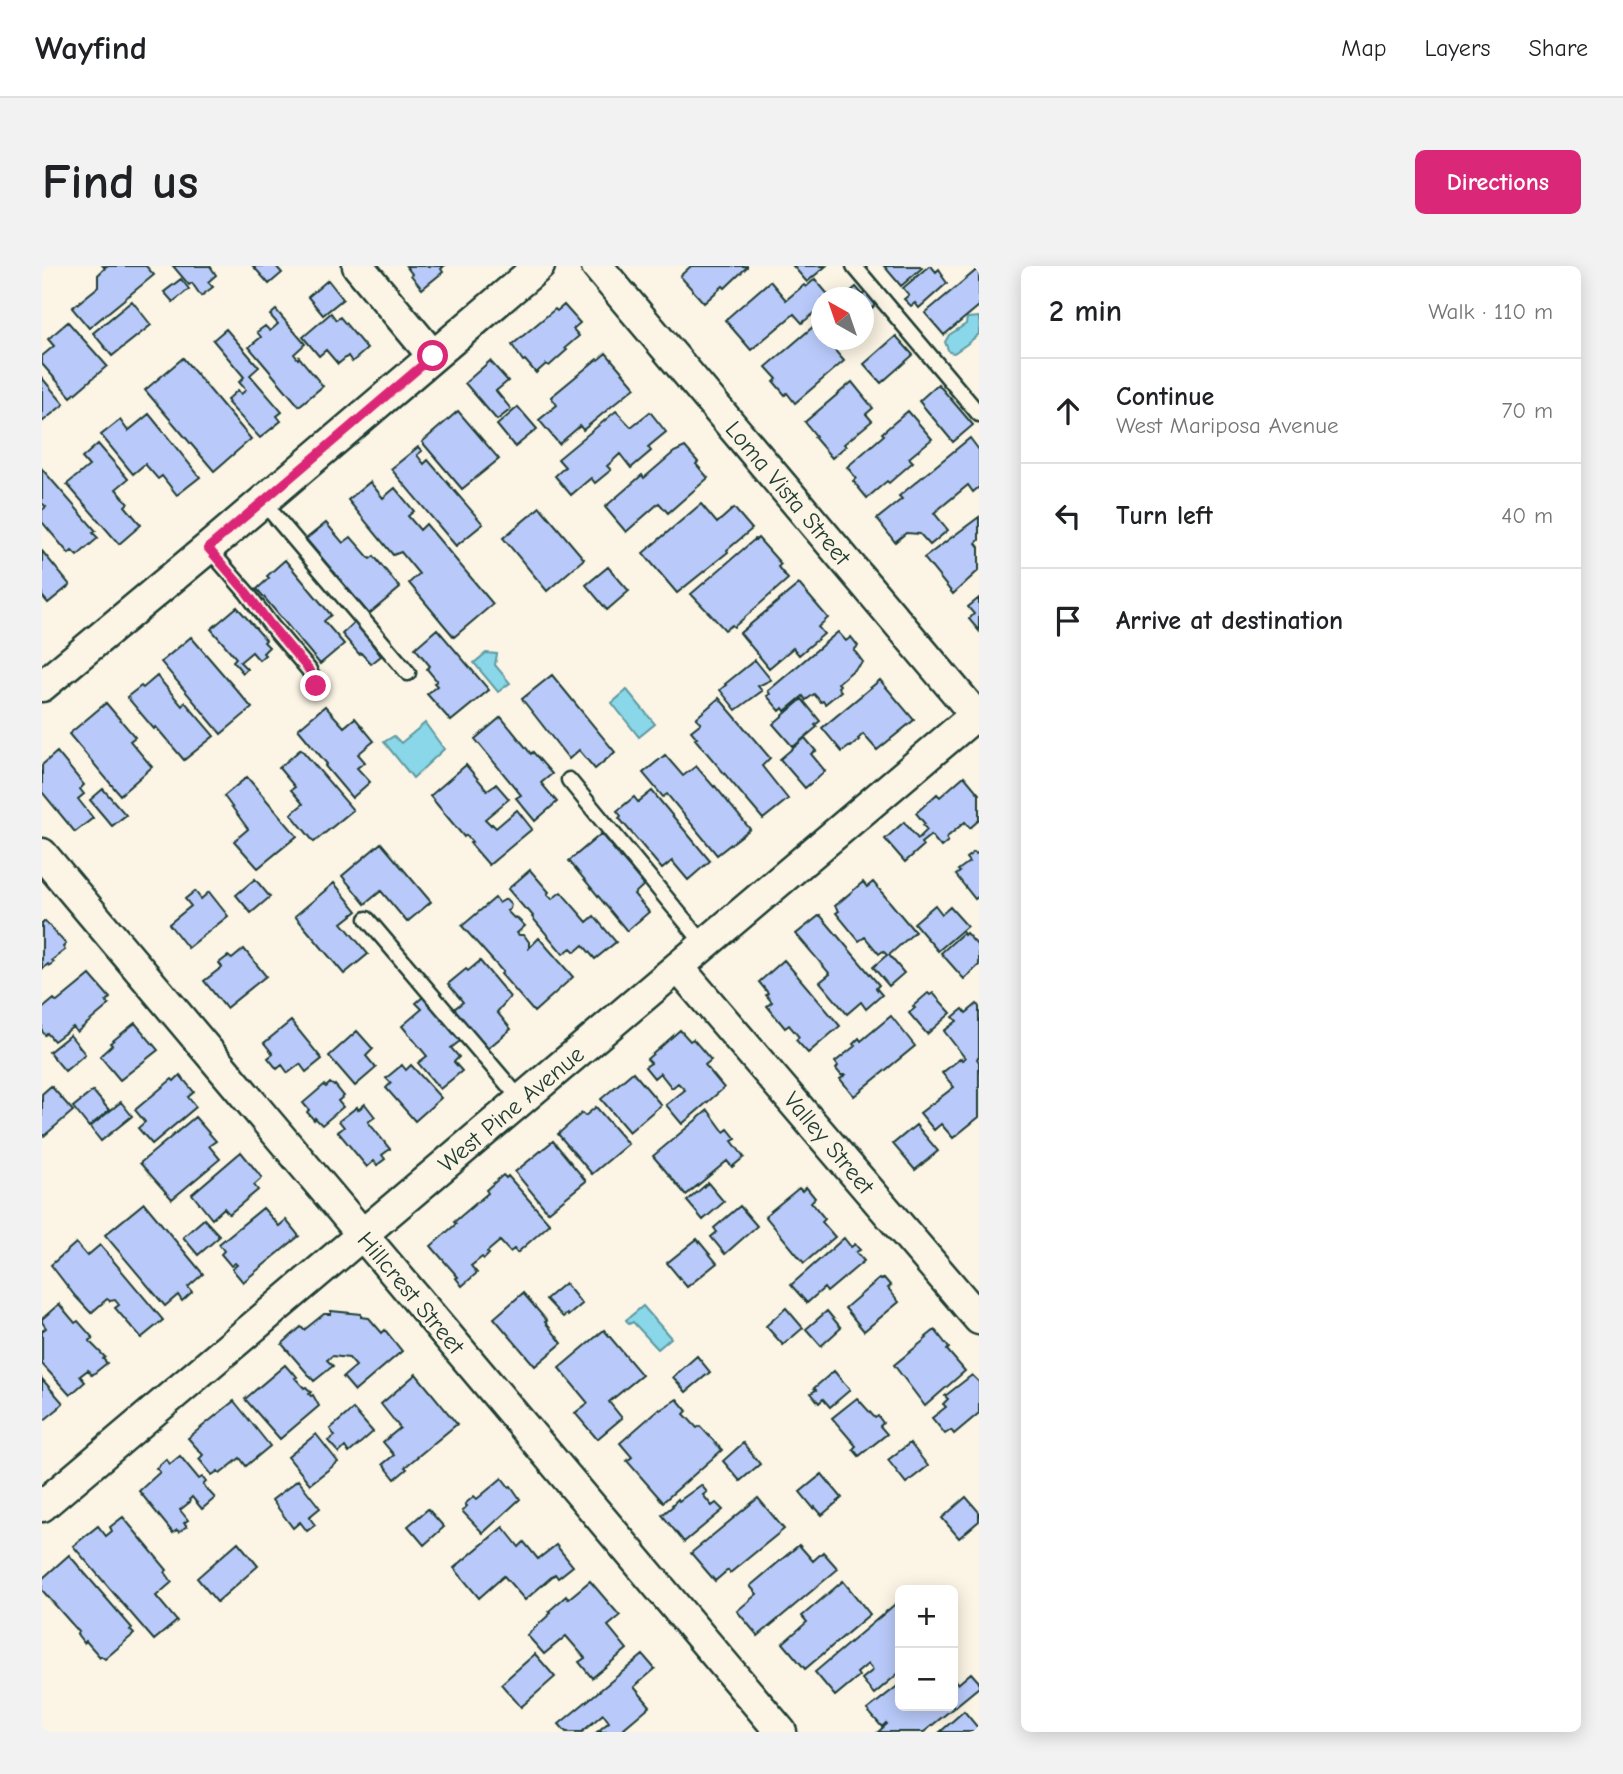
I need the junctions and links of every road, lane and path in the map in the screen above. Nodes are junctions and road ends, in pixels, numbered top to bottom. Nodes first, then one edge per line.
1 (358, 266) edge
2 (539, 266) edge
3 (597, 266) edge
4 (854, 266) edge
5 (433, 356) junction
6 (979, 414) edge
7 (263, 502) junction
8 (208, 548) junction
9 (408, 673) dead end
10 (42, 686) edge
11 (316, 686) dead end
12 (978, 715) edge
13 (569, 780) dead end
14 (42, 854) edge
15 (368, 919) dead end
16 (705, 944) junction
17 (678, 967) junction
18 (521, 1100) junction
19 (361, 1234) junction
20 (979, 1319) edge
21 (42, 1506) edge
22 (781, 1732) edge

1 - 5 street
2 - 5 street
3 - 12 street, Loma Vista Street
4 - 6 lane
5 - 7 street
7 - 8 street
7 - 9 lane
8 - 10 street
8 - 11 lane
12 - 16 street, West Pine Avenue
13 - 16 lane
14 - 19 street, Hillcrest Street
15 - 18 lane
16 - 17 street, West Pine Avenue
17 - 18 street, West Pine Avenue
17 - 20 street, Valley Street
18 - 19 street, West Pine Avenue
19 - 21 street, West Pine Avenue
19 - 22 street, Hillcrest Street

